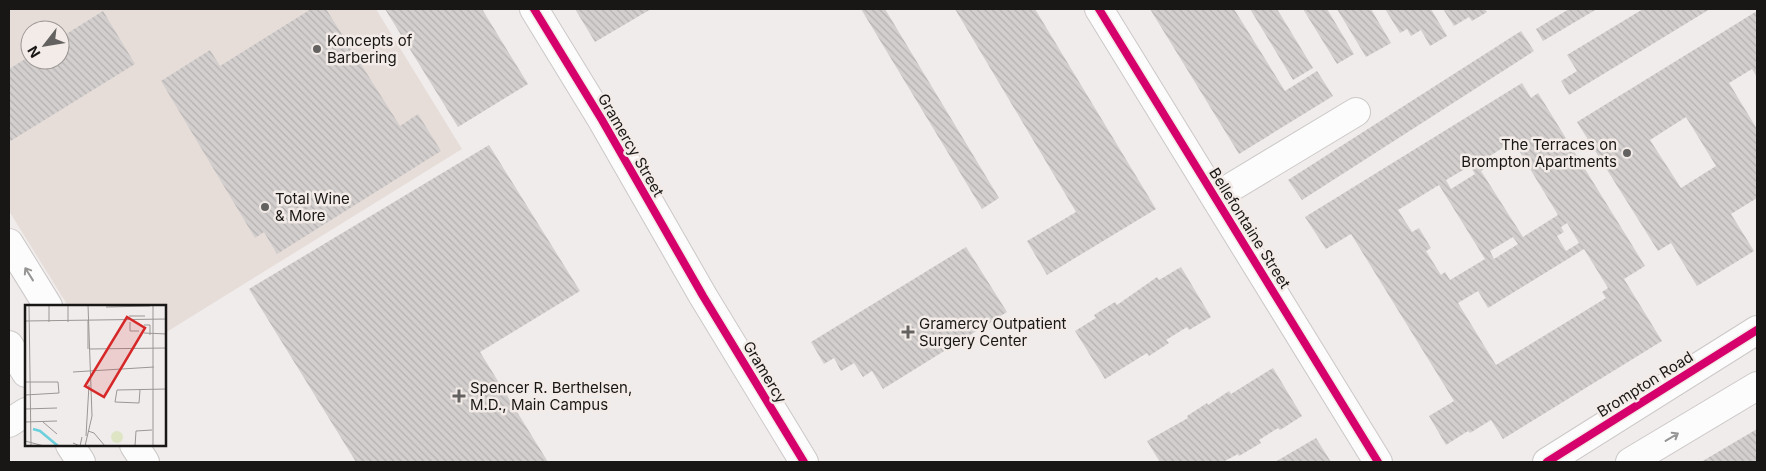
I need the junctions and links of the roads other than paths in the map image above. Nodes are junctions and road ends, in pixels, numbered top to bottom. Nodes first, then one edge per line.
1 (534, 9) edge
2 (1099, 9) edge
3 (1356, 112) dead end
4 (1215, 197) junction
5 (9, 243) edge
6 (703, 296) joint
7 (47, 305) edge
8 (1757, 330) edge
9 (9, 345) edge
10 (25, 371) edge
11 (1757, 386) edge
12 (25, 413) edge
13 (9, 423) edge
14 (71, 446) edge
15 (135, 446) edge
16 (81, 462) edge
17 (145, 462) edge
18 (804, 462) edge
19 (1378, 462) edge
20 (1546, 462) edge
21 (1630, 462) edge

1 - 6 street, Gramercy Street
2 - 4 street, Bellefontaine Street
3 - 4 street
4 - 19 street, Bellefontaine Street
7 -> 5 street
6 - 18 street, Gramercy
8 - 20 street, Brompton Road
9 - 10 street
21 -> 11 street
12 - 13 street
14 - 16 street
15 - 17 street

